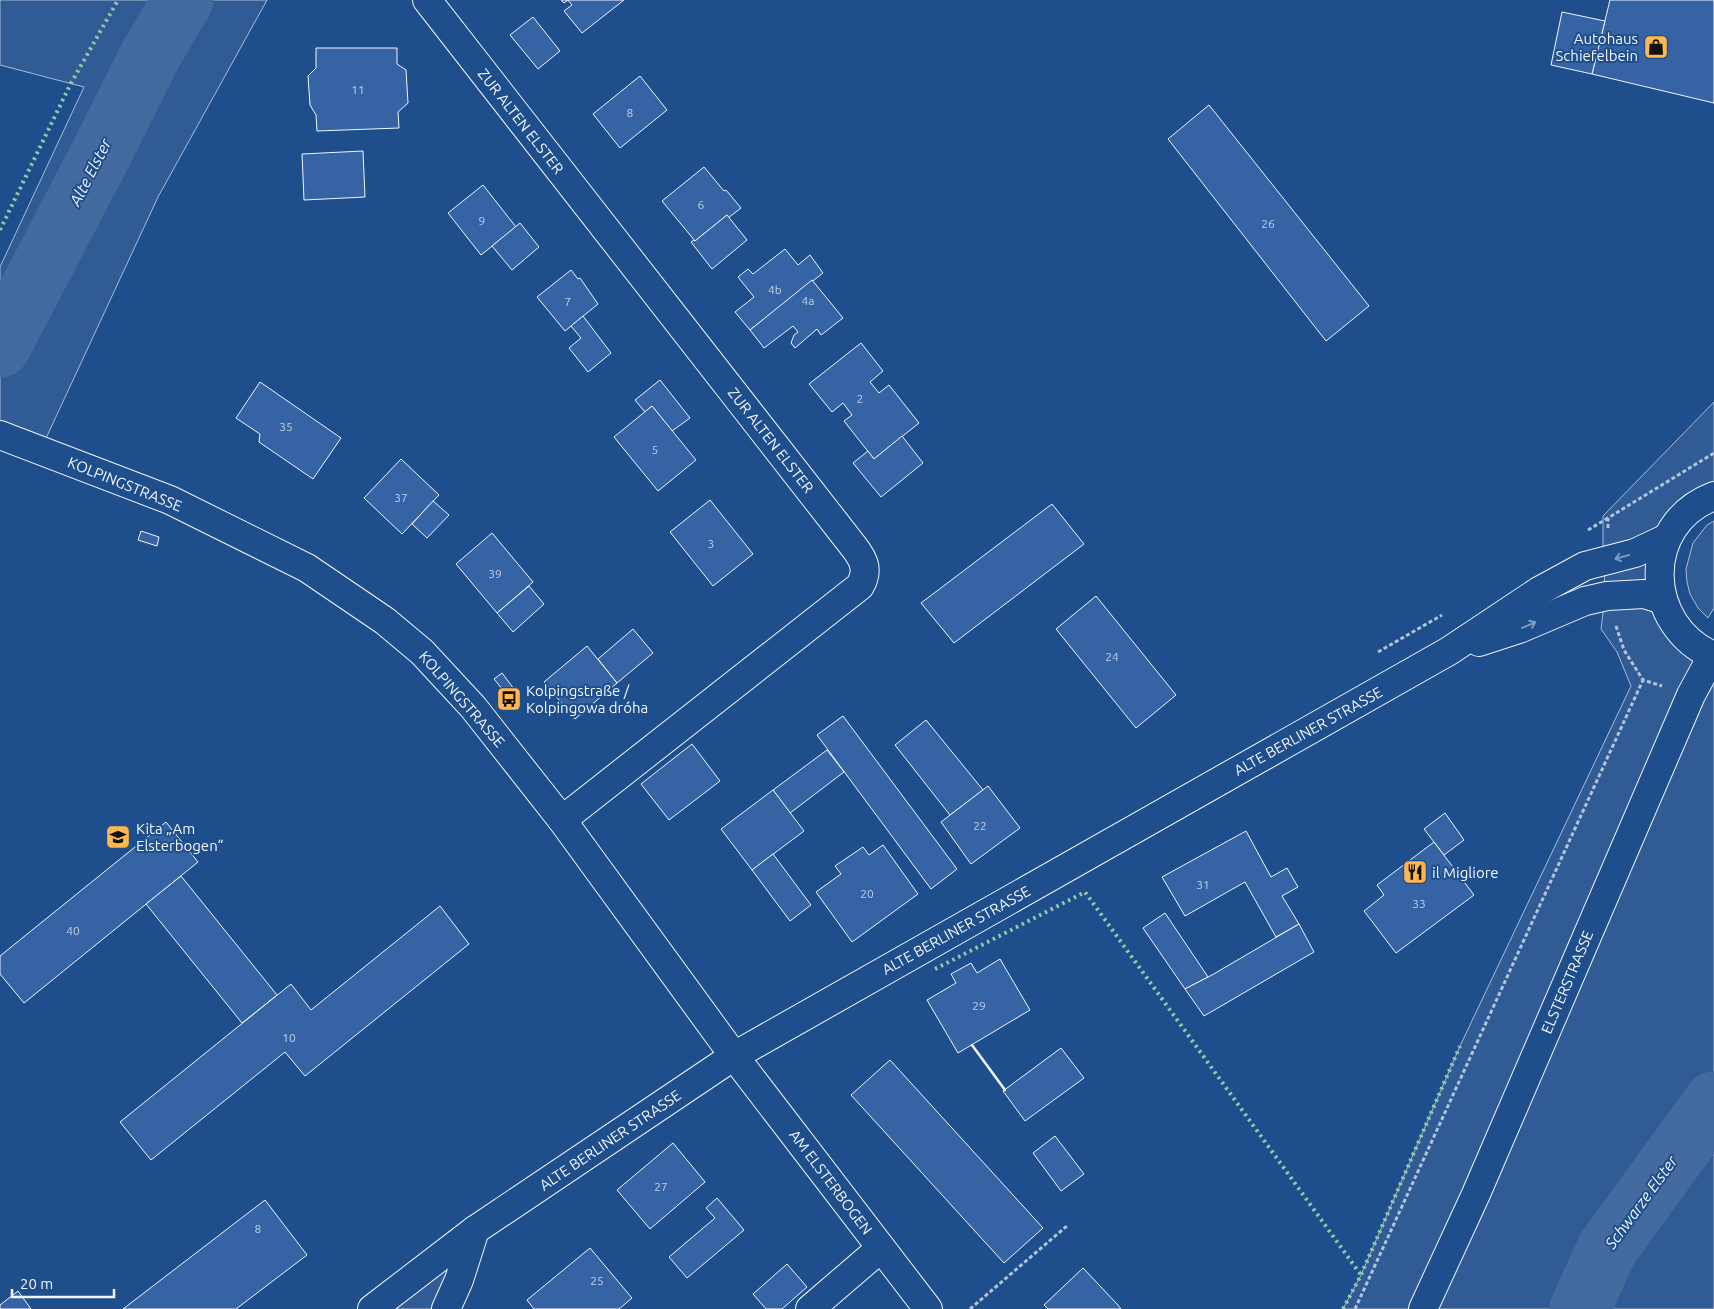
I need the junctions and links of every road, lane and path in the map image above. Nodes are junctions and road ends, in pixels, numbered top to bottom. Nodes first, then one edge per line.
1 (427, 0) edge
2 (6, 437) edge
3 (1714, 496) edge
4 (1667, 538) junction
5 (1663, 600) junction
6 (1449, 651) junction
7 (1713, 656) edge
8 (1643, 680) dead end
9 (562, 820) junction
10 (734, 1056) junction
11 (1068, 1225) dead end
12 (476, 1230) junction
13 (881, 1248) junction
14 (372, 1309) edge
15 (446, 1309) edge
16 (810, 1309) edge
17 (928, 1309) edge
18 (970, 1309) edge
19 (1354, 1309) edge
20 (1423, 1309) edge

1 - 9 street, ZUR ALTEN ELSTER
2 - 9 street, KOLPINGSTRASSE
3 - 4 street
4 - 5 street
4 -> 6 street, ALTE BERLINER STRASSE
6 -> 5 street, ALTE BERLINER STRASSE
5 - 7 street
6 - 10 street, ALTE BERLINER STRASSE
7 - 20 street, ELSTERSTRASSE
8 - 19 path
9 - 10 street, KOLPINGSTRASSE
10 - 12 street, ALTE BERLINER STRASSE
10 - 13 street, AM ELSTERBOGEN
11 - 18 path
12 - 14 street, ALTE BERLINER STRASSE
12 - 15 street
13 - 16 street
13 - 17 street, AM ELSTERBOGEN

